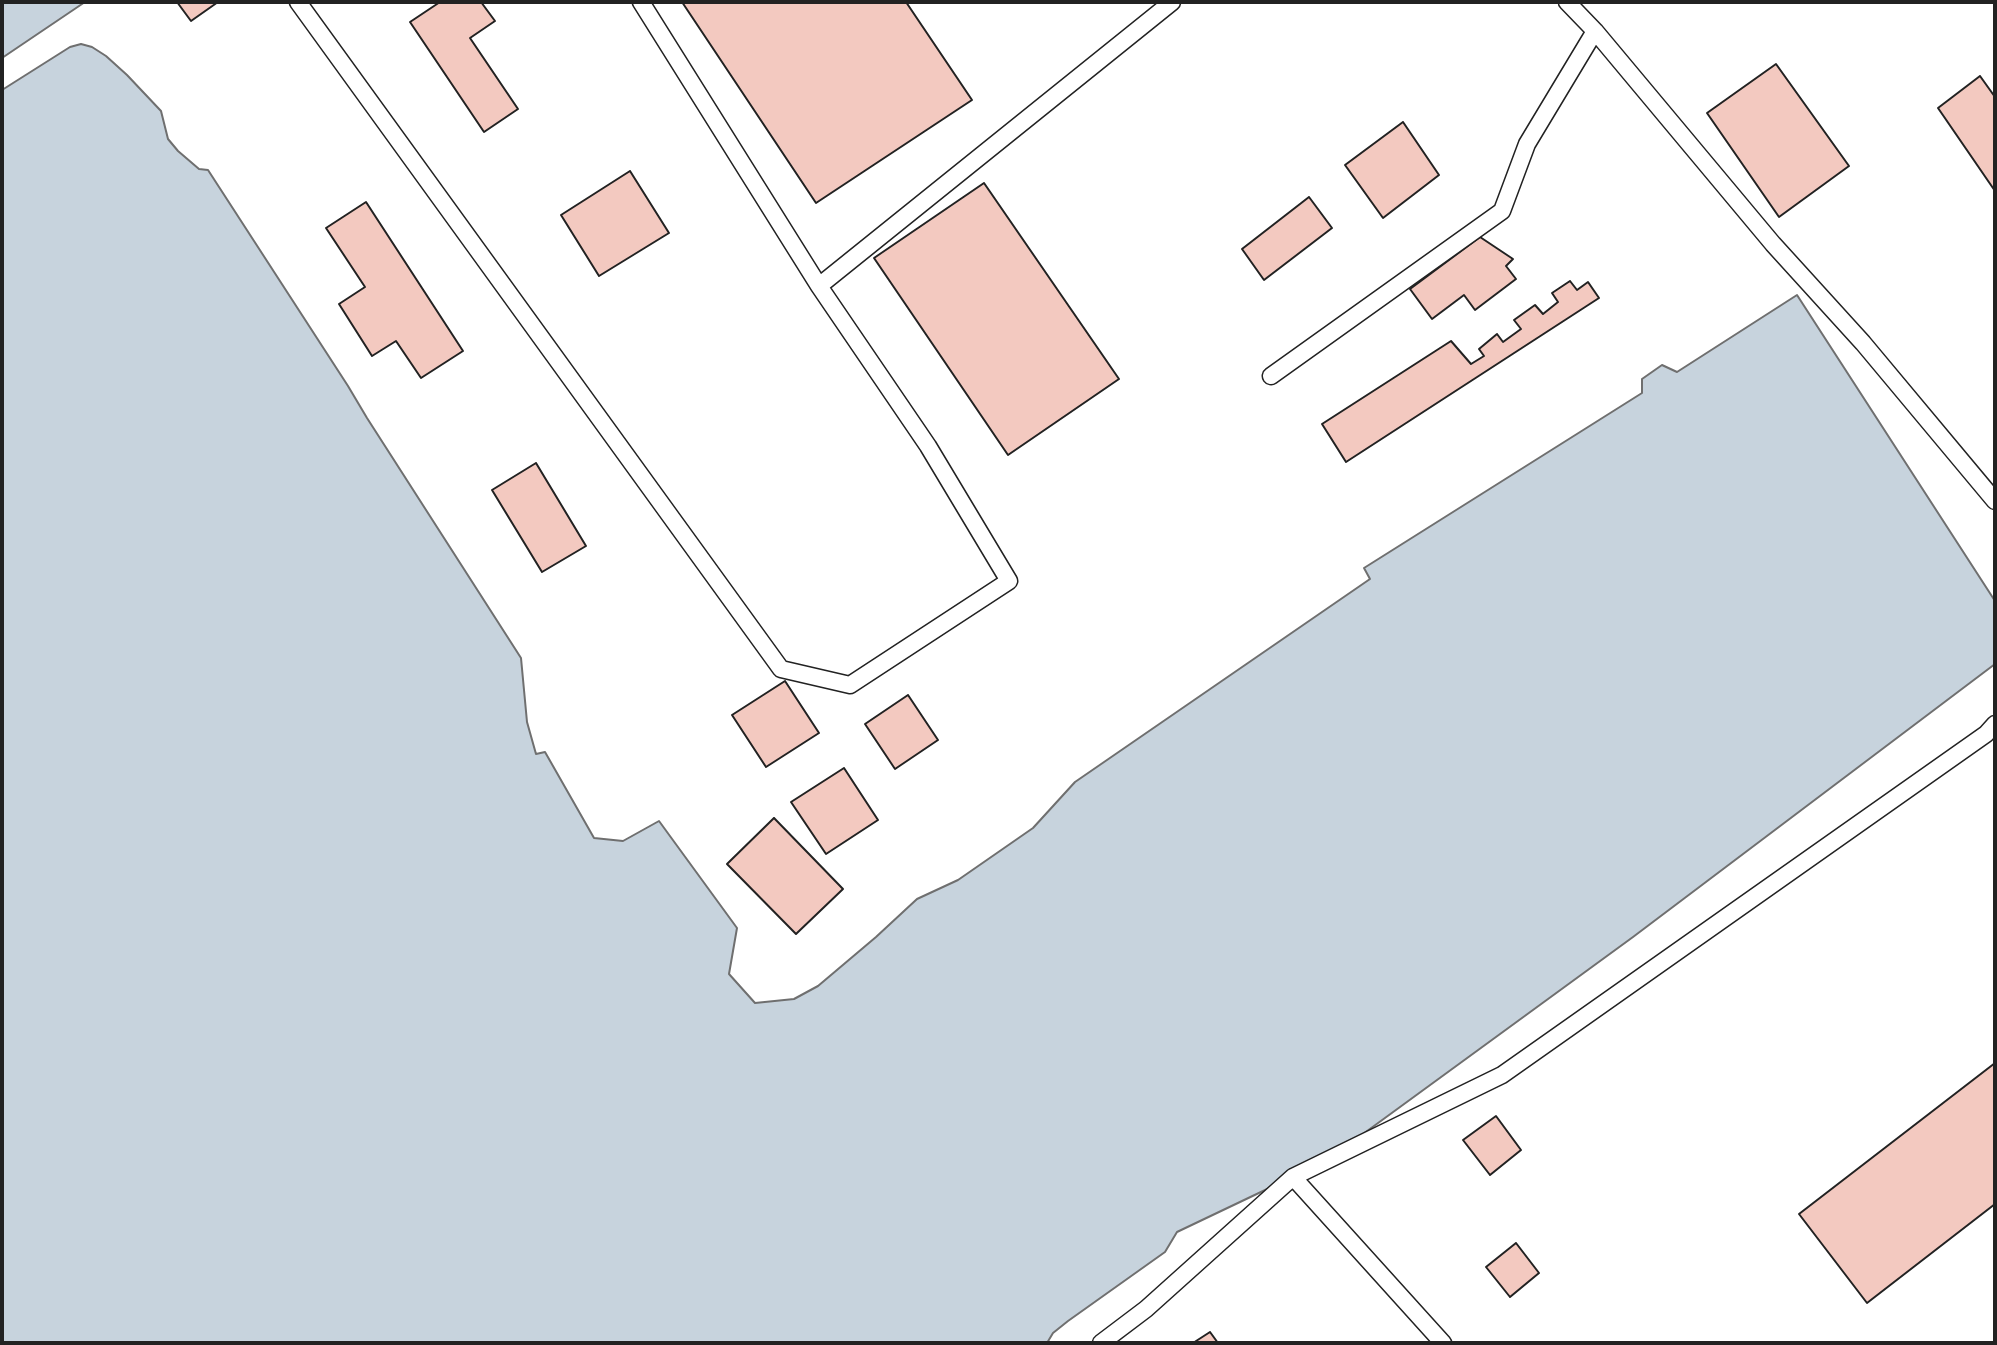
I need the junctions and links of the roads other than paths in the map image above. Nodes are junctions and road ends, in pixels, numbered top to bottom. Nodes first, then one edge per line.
1 (298, 2) edge
2 (641, 2) edge
3 (1172, 2) edge
4 (1567, 2) edge
5 (1595, 32) junction
6 (819, 286) junction
7 (1272, 376) dead end
8 (1995, 502) edge
9 (1995, 724) edge
10 (1293, 1177) junction
11 (1101, 1343) edge
12 (1443, 1343) edge

1 - 6 lane
2 - 6 lane
3 - 6 lane
4 - 5 lane
5 - 7 lane
5 - 8 lane
9 - 10 lane
10 - 11 lane
10 - 12 lane

